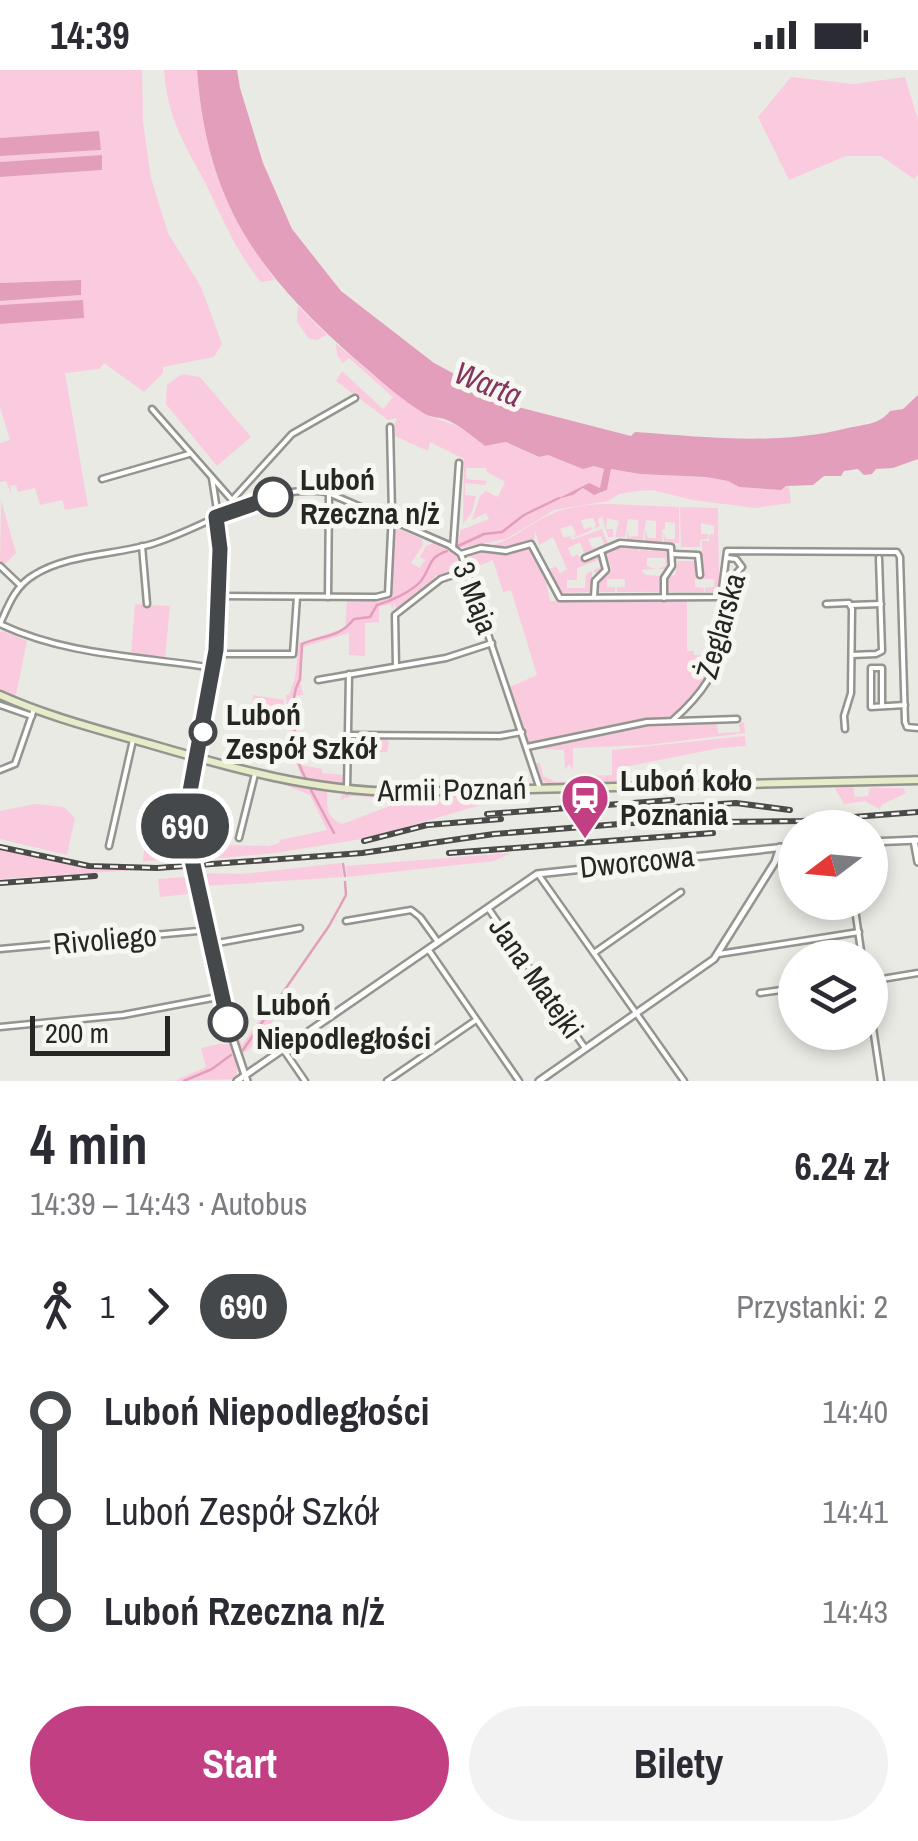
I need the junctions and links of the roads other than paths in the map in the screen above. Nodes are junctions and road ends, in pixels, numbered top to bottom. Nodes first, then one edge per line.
1 (355, 398) dead end
2 (152, 409) dead end
3 (390, 427) dead end
4 (189, 454) junction
5 (459, 462) dead end
6 (212, 478) junction
7 (102, 479) dead end
8 (329, 493) junction
9 (232, 500) junction
10 (231, 510) junction
11 (216, 514) junction
12 (390, 521) junction
13 (142, 546) junction
14 (453, 548) junction
15 (601, 551) junction
16 (461, 554) junction
17 (672, 554) junction
18 (584, 558) dead end
19 (727, 558) junction
20 (879, 558) dead end
21 (0, 566) edge
22 (468, 570) junction
23 (700, 574) dead end
24 (20, 585) junction
25 (220, 596) junction
26 (297, 597) junction
27 (328, 598) junction
28 (594, 598) junction
29 (664, 598) junction
30 (147, 604) dead end
31 (826, 604) dead end
32 (880, 604) junction
33 (851, 605) junction
34 (0, 624) edge
35 (492, 643) junction
36 (216, 654) junction
37 (852, 655) junction
38 (396, 666) junction
39 (213, 668) junction
40 (349, 674) junction
41 (318, 680) dead end
42 (0, 694) edge
43 (0, 705) edge
44 (882, 706) junction
45 (905, 706) junction
46 (33, 712) junction
47 (737, 720) dead end
48 (672, 721) junction
49 (918, 728) edge
50 (845, 729) dead end
51 (522, 732) junction
52 (348, 735) junction
53 (134, 740) junction
54 (527, 746) junction
55 (197, 758) junction
56 (0, 770) edge
57 (255, 774) junction
58 (918, 780) edge
59 (540, 789) junction
60 (347, 790) junction
61 (240, 838) dead end
62 (916, 840) edge
63 (888, 841) edge
64 (109, 846) dead end
65 (778, 848) edge
66 (778, 855) edge
67 (918, 862) edge
68 (538, 874) junction
69 (680, 892) dead end
70 (488, 908) junction
71 (856, 920) edge
72 (346, 921) dead end
73 (300, 928) dead end
74 (209, 930) junction
75 (858, 932) junction
76 (859, 940) edge
77 (438, 942) junction
78 (212, 944) junction
79 (0, 949) edge
80 (428, 949) junction
81 (594, 953) junction
82 (719, 954) junction
83 (918, 973) edge
84 (888, 978) edge
85 (778, 990) edge
86 (760, 993) dead end
87 (223, 996) junction
88 (637, 1014) junction
89 (476, 1020) junction
90 (0, 1027) edge
91 (284, 1049) junction
92 (585, 1049) junction
93 (876, 1050) edge
94 (246, 1078) edge
95 (237, 1081) edge
96 (306, 1081) edge
97 (387, 1081) edge
98 (519, 1081) edge
99 (539, 1081) edge
100 (684, 1081) edge
101 (881, 1081) edge

1 - 9 street
2 - 4 street
3 - 12 street
4 - 6 street
4 - 7 street
5 - 14 street
6 - 9 street
6 - 11 street
8 - 10 street, 3 Maja
8 - 12 street, 3 Maja
8 - 27 street
9 - 10 street
10 - 11 street, 3 Maja
11 - 13 street, 3 Maja
11 - 25 street
12 - 14 street, 3 Maja
12 - 27 street
13 - 24 street, 3 Maja
13 - 30 street
14 - 16 street, 3 Maja
15 - 17 street
15 - 18 street
15 - 28 street
16 - 22 street, 3 Maja
16 - 28 street
17 - 23 street
17 - 29 street
19 - 29 street
19 - 45 street
19 - 48 street, Żeglarska
20 - 32 street
21 - 24 street
22 - 35 street, 3 Maja
22 - 38 street
24 - 34 street
25 - 26 street
25 - 36 street
26 - 27 street
26 - 36 street
28 - 29 street
31 - 33 street
32 - 33 street
32 - 37 street
33 - 37 street
34 - 39 street
35 - 38 street
35 - 51 street, 3 Maja
36 - 39 street
37 - 50 street
38 - 40 street
39 - 55 street
40 - 41 street
40 - 52 street
42 - 46 main road, Armii Poznań
43 - 46 street, Armii Poznań
44 - 44 street
44 - 45 street
45 - 49 street
46 - 53 main road, Armii Poznań
46 - 56 street
47 - 48 street
48 - 54 street
51 - 52 street
51 - 54 street, 3 Maja
52 - 60 street
53 - 55 main road, Armii Poznań
53 - 64 street
54 - 59 street, 3 Maja
55 - 57 main road, Armii Poznań
55 - 74 street
57 - 60 main road, Armii Poznań
57 - 61 street
58 - 59 main road, Armii Poznań
59 - 60 main road, Armii Poznań
62 - 63 street
62 - 67 street
65 - 68 street, Dworcowa
66 - 82 street
68 - 70 street
68 - 81 street
69 - 81 street
70 - 77 street
70 - 92 street, Jana Matejki
71 - 75 street
72 - 77 street
73 - 78 street
74 - 78 street
74 - 79 street, Rivoliego
75 - 76 street
75 - 82 street
77 - 80 street
78 - 87 street
80 - 89 street
80 - 91 street
81 - 88 street
82 - 88 street
83 - 84 street
85 - 86 street
87 - 90 street
87 - 94 street
88 - 92 street
88 - 100 street
89 - 97 street
89 - 98 street
91 - 94 street
91 - 96 street
92 - 99 street
93 - 101 street
94 - 95 street

